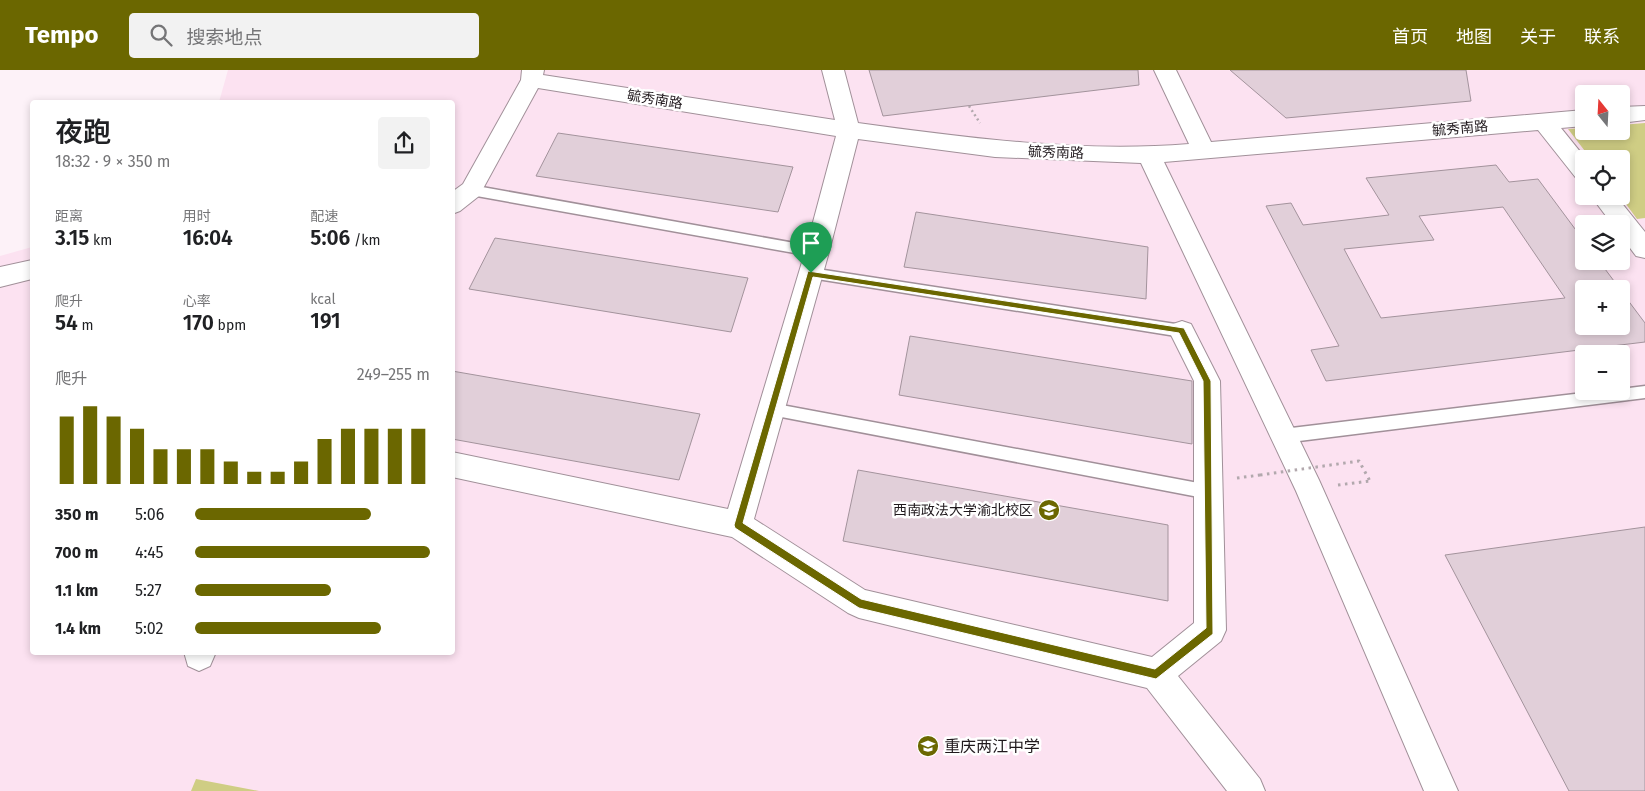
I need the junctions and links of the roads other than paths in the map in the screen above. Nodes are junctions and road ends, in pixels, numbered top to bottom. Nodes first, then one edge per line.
1 (834, 70) edge
2 (1165, 70) edge
3 (533, 75) edge
4 (1645, 113) edge
5 (1630, 114) edge
6 (1575, 119) edge
7 (1543, 121) junction
8 (849, 130) junction
9 (1204, 151) junction
10 (1149, 156) junction
11 (1575, 161) edge
12 (471, 190) junction
13 (455, 203) edge
14 (1610, 205) edge
15 (1645, 249) edge
16 (814, 263) junction
17 (30, 270) edge
18 (0, 277) edge
19 (1182, 330) joint
20 (1645, 392) edge
21 (771, 409) junction
22 (1284, 436) junction
23 (455, 465) edge
24 (1209, 492) junction
25 (738, 525) junction
26 (1156, 674) junction
27 (1248, 791) edge
28 (1441, 791) edge

1 - 8 street
2 - 9 street
3 - 8 street, 毓秀南路
3 - 12 street
4 - 5 street
6 - 7 street, 毓秀南路
7 - 9 street, 毓秀南路
7 - 11 street
8 - 10 street, 毓秀南路
8 - 16 street
9 - 10 street, 毓秀南路
10 - 22 street
12 - 13 street
12 - 16 lane
14 - 15 street
16 - 19 lane
16 - 21 street
17 - 18 street
19 - 24 street
20 - 22 lane
21 - 24 lane
21 - 25 street
22 - 28 street
23 - 25 street
24 - 26 street
25 - 26 street
26 - 27 street

